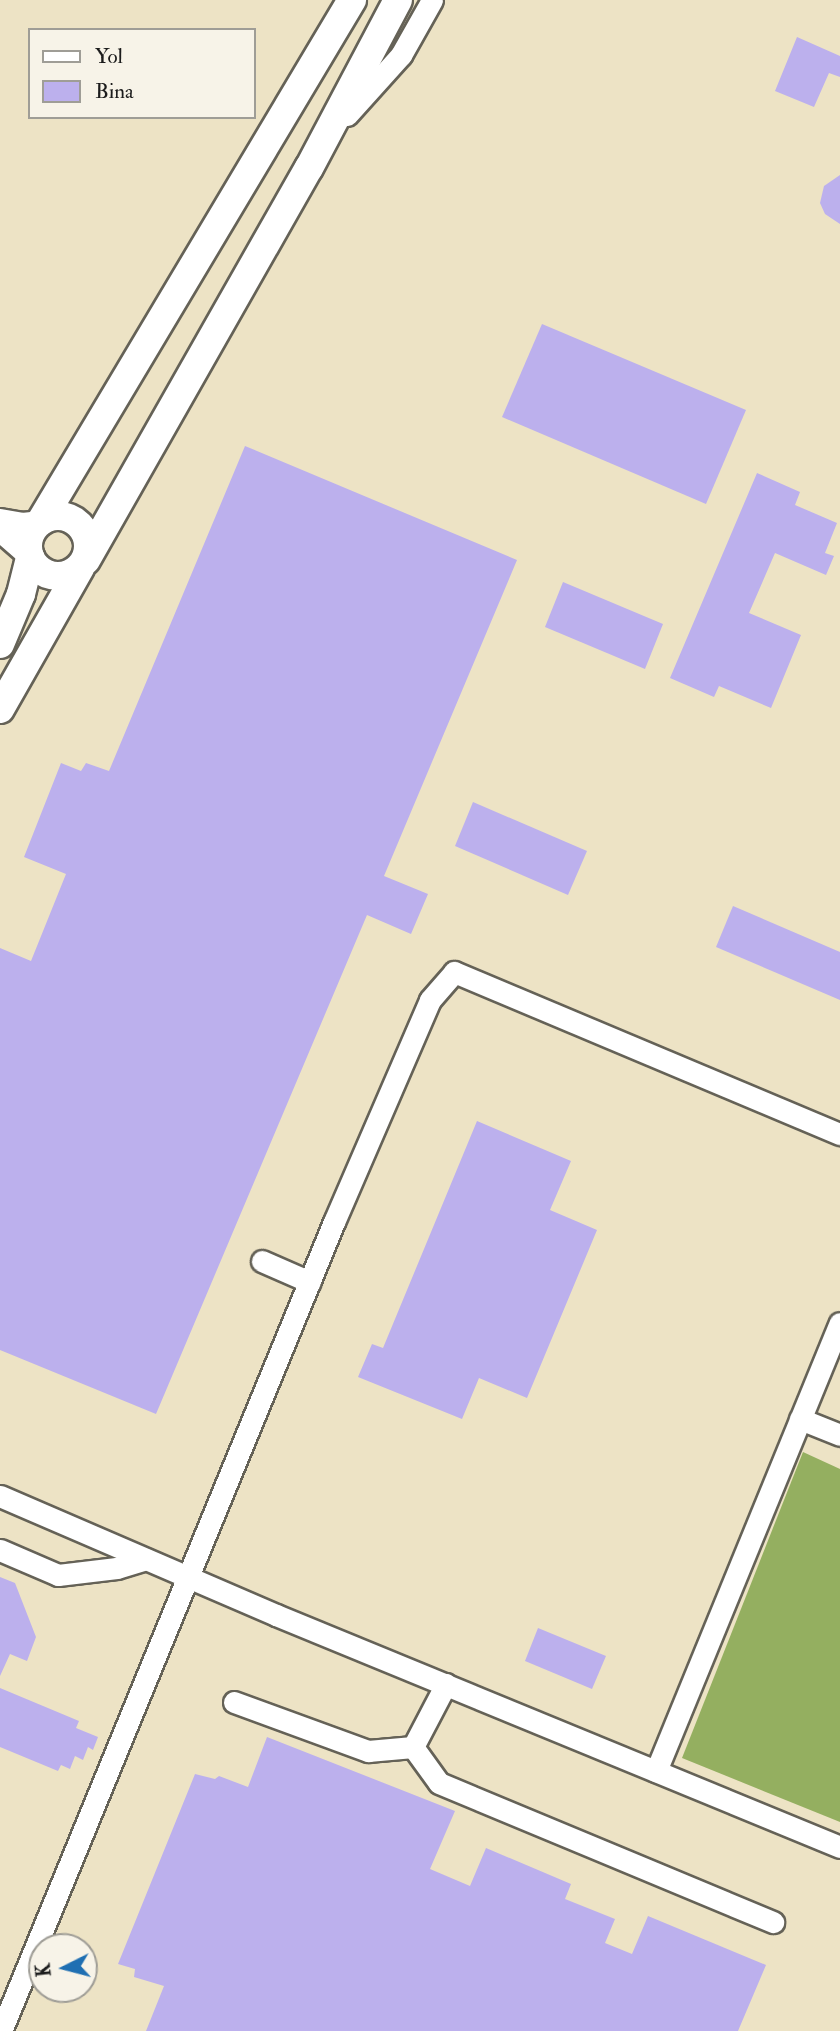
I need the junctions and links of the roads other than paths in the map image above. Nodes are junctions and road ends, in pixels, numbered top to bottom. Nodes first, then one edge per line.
1 (352, 0) edge
2 (398, 0) edge
3 (432, 0) edge
4 (309, 168) junction
5 (0, 519) edge
6 (41, 521) junction
7 (0, 531) edge
8 (30, 557) junction
9 (83, 564) junction
10 (0, 644) edge
11 (0, 709) edge
12 (840, 1133) edge
13 (262, 1261) dead end
14 (310, 1282) junction
15 (840, 1323) edge
16 (800, 1419) junction
17 (840, 1434) edge
18 (0, 1496) edge
19 (0, 1549) edge
20 (146, 1559) junction
21 (187, 1577) junction
22 (446, 1684) junction
23 (234, 1702) dead end
24 (412, 1747) junction
25 (656, 1771) junction
26 (840, 1847) edge
27 (773, 1922) dead end
28 (1, 2031) edge

1 - 6 main road
2 - 4 main road
3 - 4 street
4 - 9 main road
5 - 6 street
6 - 8 main road
6 - 9 main road
7 - 8 street
8 - 9 main road
8 - 10 main road
9 - 11 main road
12 - 14 street
13 - 14 street
14 - 21 street
15 - 16 street
16 - 17 street
16 - 25 street
18 - 20 street
19 - 20 street
20 - 21 street
21 - 22 street
21 - 28 street
22 - 24 street
22 - 25 street
23 - 24 street
24 - 27 street
25 - 26 street

